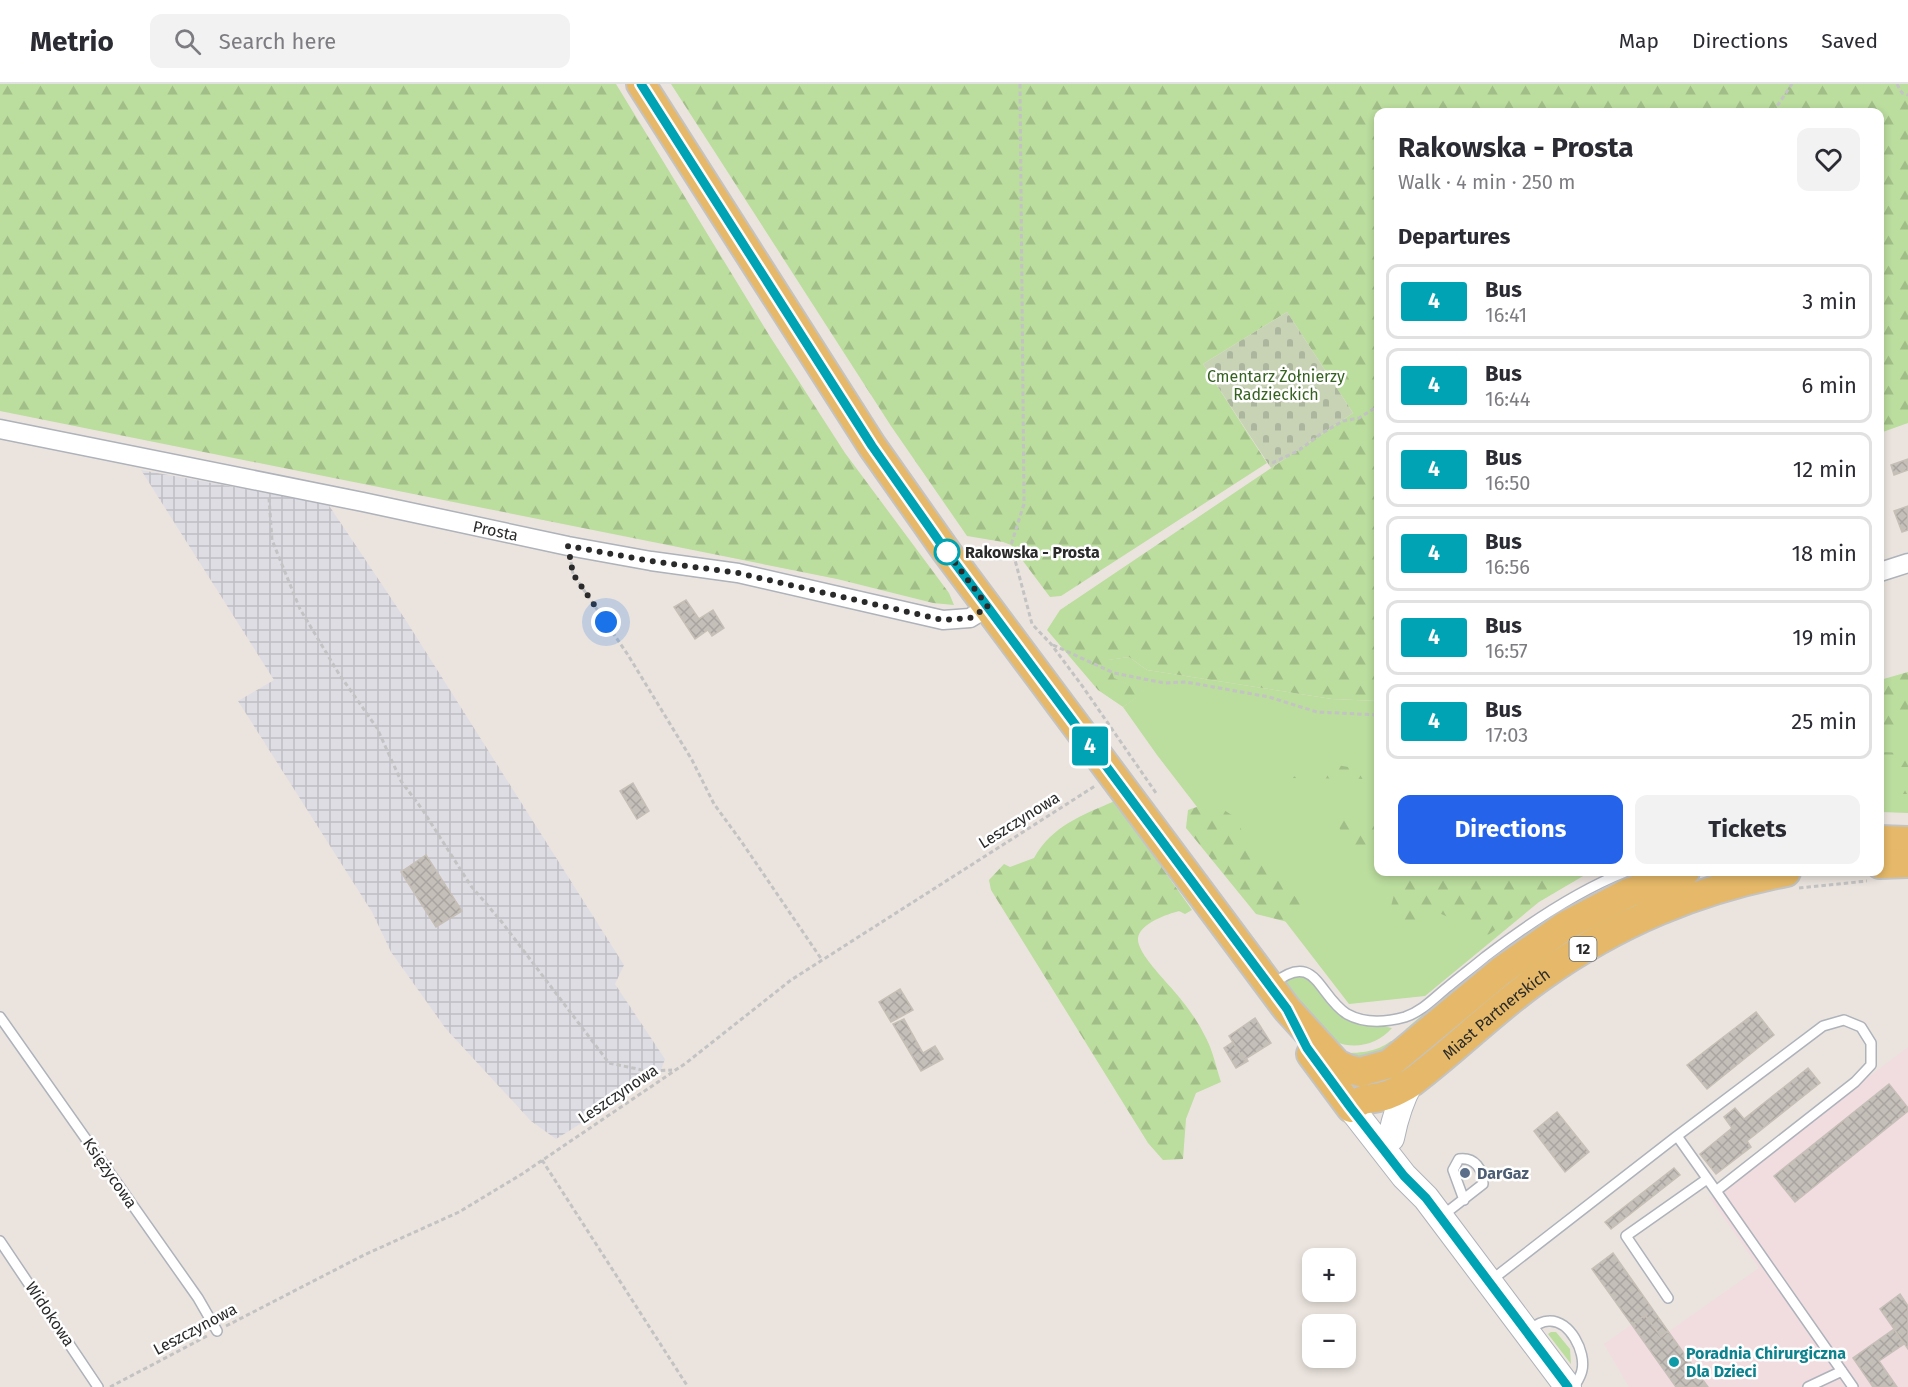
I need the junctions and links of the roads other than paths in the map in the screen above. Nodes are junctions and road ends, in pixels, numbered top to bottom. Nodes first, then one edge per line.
1 (641, 84) edge
2 (0, 429) edge
3 (1908, 563) edge
4 (1884, 572) edge
5 (988, 607) junction
6 (1884, 840) edge
7 (1908, 841) edge
8 (1908, 863) edge
9 (1884, 869) edge
10 (1616, 876) edge
11 (1674, 876) edge
12 (1790, 880) edge
13 (1270, 986) junction
14 (1287, 1009) junction
15 (0, 1017) edge
16 (1337, 1064) junction
17 (1389, 1064) junction
18 (1410, 1083) junction
19 (1357, 1103) junction
20 (1677, 1137) junction
21 (1390, 1138) junction
22 (1707, 1179) junction
23 (1716, 1191) junction
24 (1464, 1200) junction
25 (1433, 1207) junction
26 (0, 1241) edge
27 (1489, 1282) junction
28 (1668, 1298) dead end
29 (217, 1331) road end
30 (1527, 1332) junction
31 (1842, 1371) junction
32 (98, 1387) edge
33 (1568, 1387) edge
34 (1574, 1387) edge
35 (1808, 1387) edge
36 (1852, 1387) edge

1 - 5 main road
2 - 5 street, Prosta
3 - 4 street
5 - 13 main road
6 - 7 main road
8 - 9 main road
10 - 13 lane
11 - 17 main road, Miast Partnerskich / 12
12 - 18 main road, Miast Partnerskich / 12
13 - 14 main road
14 - 16 main road
14 - 19 main road
15 - 29 lane, Księżycowa
16 - 17 main road, Miast Partnerskich / 12
16 - 19 main road
17 - 19 main road, Miast Partnerskich
18 - 19 main road, Miast Partnerskich / 12
18 - 21 main road, Miast Partnerskich
19 - 21 main road
19 - 25 main road
20 - 22 lane
20 - 23 lane
20 - 27 lane
21 - 25 main road
22 - 23 lane
22 - 28 lane
23 - 31 lane
24 - 24 lane
24 - 25 lane
25 - 27 main road
26 - 32 lane, Widokowa
27 - 30 main road
30 - 33 main road
30 - 34 lane
31 - 35 lane
31 - 36 lane

